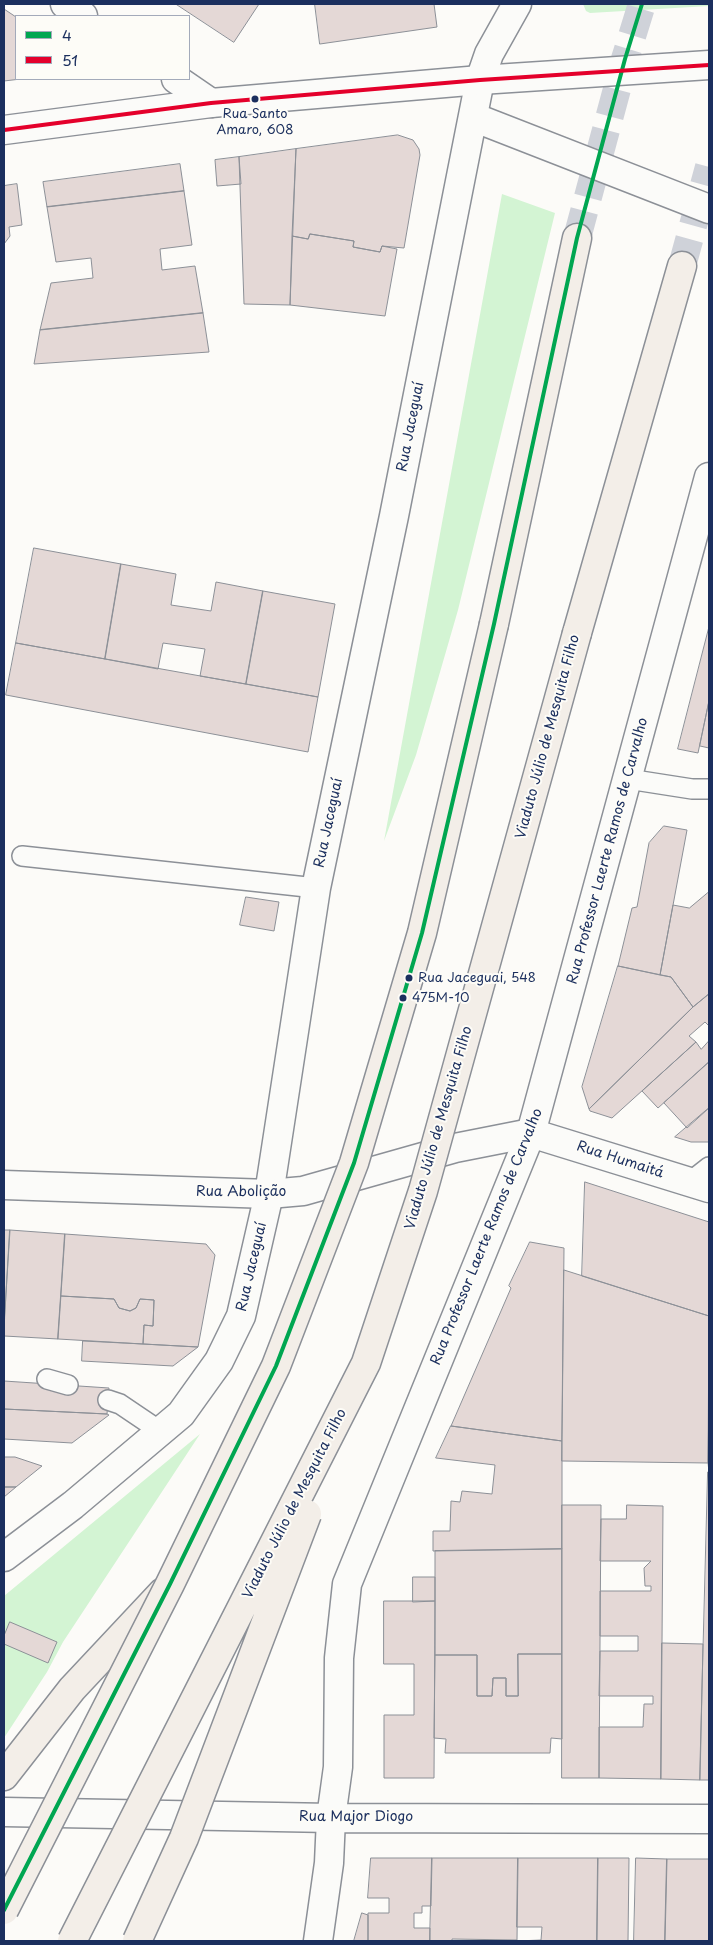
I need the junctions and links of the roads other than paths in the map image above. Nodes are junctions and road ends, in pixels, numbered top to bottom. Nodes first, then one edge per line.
1 (64, 4) edge
2 (516, 4) edge
3 (81, 15) edge
4 (709, 65) edge
5 (177, 80) edge
6 (480, 80) junction
7 (211, 103) junction
8 (473, 118) junction
9 (4, 130) edge
10 (709, 209) edge
11 (577, 238) tunnel mouth
12 (682, 266) tunnel mouth
13 (709, 477) edge
14 (628, 779) junction
15 (709, 789) edge
16 (22, 856) dead end
17 (316, 888) junction
18 (531, 1132) junction
19 (703, 1179) edge
20 (4, 1184) edge
21 (269, 1194) junction
22 (366, 1363) junction
23 (46, 1380) dead end
24 (68, 1385) dead end
25 (108, 1400) dead end
26 (160, 1431) junction
27 (4, 1556) edge
28 (170, 1584) junction
29 (4, 1776) edge
30 (4, 1812) edge
31 (331, 1818) junction
32 (709, 1819) edge
33 (4, 1910) edge
34 (72, 1941) edge
35 (137, 1941) edge
36 (318, 1941) edge

1 - 3 street
2 - 6 street, Rua Jaceguaí
4 - 6 street
5 - 7 street
6 - 7 street
6 - 8 street, Rua Jaceguaí
7 - 9 street
8 - 10 street
8 - 17 street, Rua Jaceguaí
11 - 28 highway, bridge
12 - 22 highway, Viaduto Júlio de Mesquita Filho, bridge
13 - 14 street, Rua Professor Laerte Ramos de Carvalho
14 - 15 lane
14 - 18 street, Rua Professor Laerte Ramos de Carvalho
16 - 17 lane
17 - 21 street, Rua Jaceguaí
18 - 19 street, Rua Humaitá
18 - 21 street, Rua Abolição
18 - 31 street, Rua Professor Laerte Ramos de Carvalho
20 - 21 street, Rua Abolição
21 - 26 street, Rua Jaceguaí
22 - 34 highway, Viaduto Júlio de Mesquita Filho, bridge
22 - 35 highway, bridge
23 - 24 lane
25 - 26 lane
26 - 27 street, Rua Jaceguaí
28 - 29 highway, bridge
28 - 33 highway, bridge
30 - 31 street, Rua Major Diogo
31 - 32 street, Rua Major Diogo
31 - 36 street, Rua Professor Laerte Ramos de Carvalho

